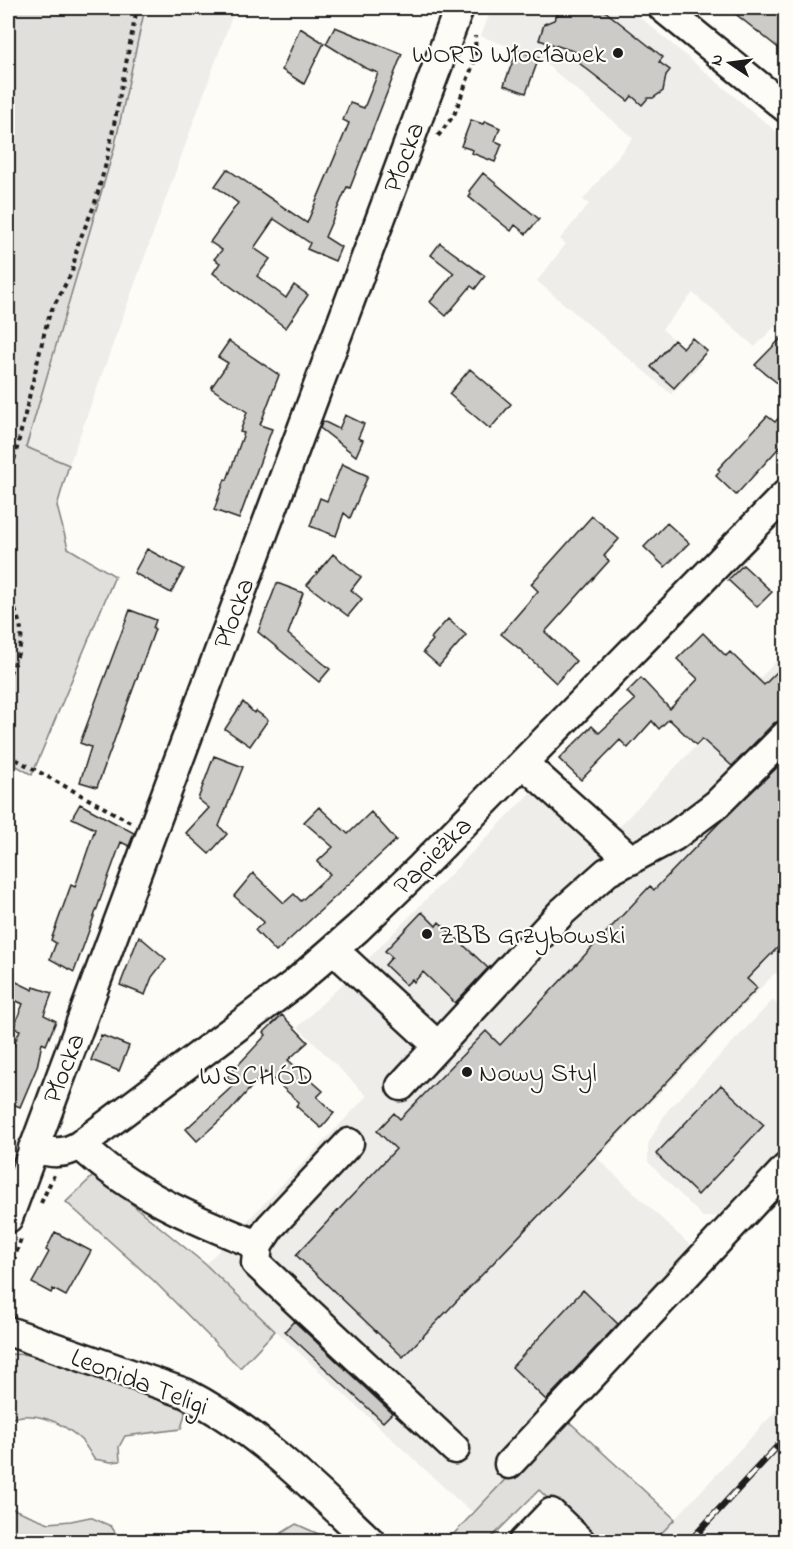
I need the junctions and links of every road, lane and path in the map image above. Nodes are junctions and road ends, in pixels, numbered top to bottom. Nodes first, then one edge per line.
1 (137, 8) edge
2 (459, 8) edge
3 (663, 8) edge
4 (786, 108) edge
5 (8, 486) edge
6 (786, 494) edge
7 (8, 583) edge
8 (15, 608) junction
9 (8, 611) edge
10 (8, 676) edge
11 (786, 735) edge
12 (8, 755) edge
13 (523, 764) junction
14 (152, 831) junction
15 (631, 860) junction
16 (334, 950) junction
17 (438, 1046) junction
18 (401, 1086) dead end
19 (349, 1143) dead end
20 (80, 1145) junction
21 (33, 1148) junction
22 (786, 1168) edge
23 (8, 1218) edge
24 (258, 1245) junction
25 (8, 1331) edge
26 (455, 1449) dead end
27 (509, 1464) dead end
28 (371, 1542) edge
29 (523, 1542) edge
30 (581, 1542) edge

1 - 5 path
2 - 14 street, Płocka
3 - 4 street
6 - 13 street, Papieżka
7 - 8 path
8 - 9 path
8 - 10 path
11 - 15 street
12 - 14 path
13 - 15 street
13 - 16 street, Papieżka
14 - 21 street, Płocka
15 - 17 street
16 - 17 street
16 - 20 street, Papieżka
17 - 18 street
19 - 24 street
20 - 21 street, Papieżka
20 - 24 street
21 - 23 street, Płocka
22 - 27 street
24 - 26 street
25 - 28 street, Leonida Teligi
29 - 30 street

